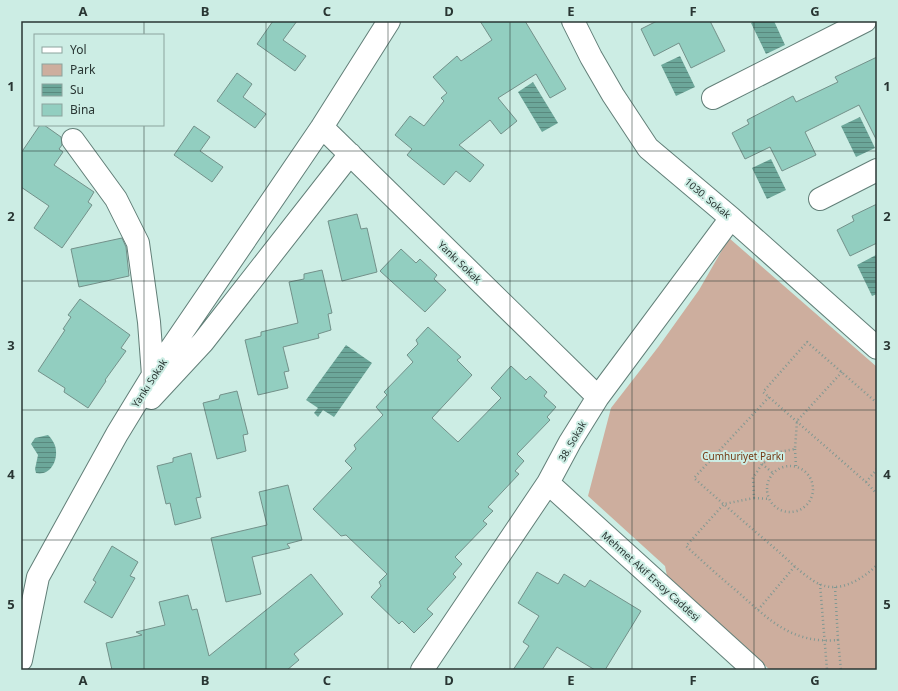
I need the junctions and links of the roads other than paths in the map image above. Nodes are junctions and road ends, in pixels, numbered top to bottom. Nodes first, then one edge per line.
1 (389, 21) edge
2 (574, 21) edge
3 (865, 21) edge
4 (713, 98) dead end
5 (322, 127) junction
6 (73, 140) dead end
7 (350, 154) junction
8 (877, 170) edge
9 (820, 199) dead end
10 (731, 218) junction
11 (877, 348) edge
12 (153, 375) junction
13 (598, 397) junction
14 (117, 434) junction
15 (548, 483) junction
16 (21, 660) edge
17 (422, 670) edge
18 (754, 670) edge

1 - 5 street, Yankı Sokak
2 - 10 street, 1030. Sokak
3 - 4 street
5 - 7 street, Yankı Sokak
5 - 12 street, Yankı Sokak
6 - 12 street
7 - 13 street, Yankı Sokak
7 - 14 street
8 - 9 street
10 - 11 street, 1030. Sokak
10 - 13 street, 38. Sokak
12 - 14 street, Yankı Sokak
13 - 15 street, 38. Sokak
14 - 16 street, Yankı Sokak
15 - 17 street, 38. Sokak
15 - 18 street, Mehmet Akif Ersoy Caddesi

